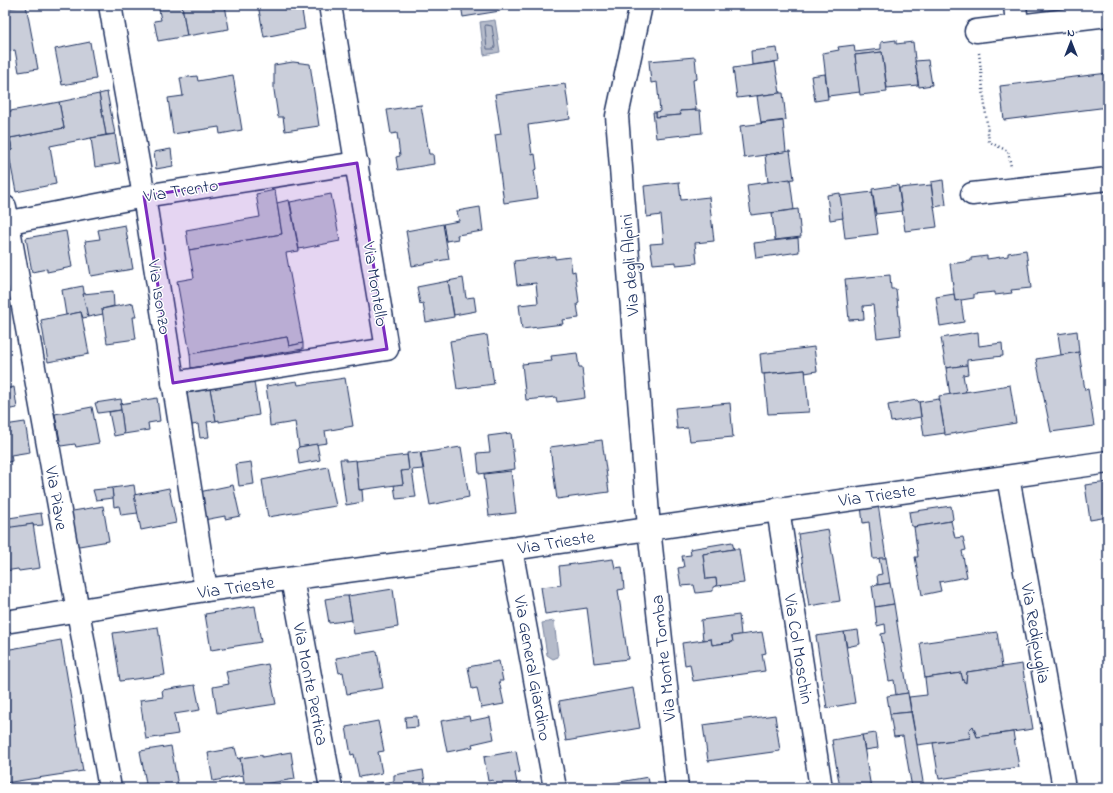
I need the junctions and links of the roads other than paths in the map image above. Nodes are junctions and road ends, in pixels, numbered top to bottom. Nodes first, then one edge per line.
1 (110, 5) edge
2 (330, 5) edge
3 (640, 5) edge
4 (1016, 15) edge
5 (1108, 15) edge
6 (976, 30) road end
7 (357, 163) junction
8 (1108, 179) edge
9 (972, 194) dead end
10 (144, 196) junction
11 (6, 218) edge
12 (173, 383) junction
13 (1108, 462) edge
14 (1008, 477) junction
15 (778, 509) junction
16 (649, 528) junction
17 (512, 549) junction
18 (292, 579) junction
19 (206, 590) junction
20 (77, 611) junction
21 (5, 622) edge
22 (110, 788) edge
23 (331, 788) edge
24 (555, 788) edge
25 (678, 788) edge
26 (821, 788) edge
27 (1064, 788) edge

1 - 10 street, Via Isonzo
2 - 7 street, Via Montello
3 - 16 street, Via degli Alpini
4 - 5 street
4 - 6 street
7 - 10 street, Via Trento
7 - 12 street, Via Montello
8 - 9 street
10 - 11 street, Via Trento
10 - 12 street, Via Isonzo
11 - 20 street, Via Piave
12 - 19 street, Via Isonzo
13 - 14 street, Via Trieste
14 - 15 street, Via Trieste
14 - 27 street, Via Redipuglia
15 - 16 street, Via Trieste
15 - 26 street, Via Col Moschin
16 - 17 street, Via Trieste
16 - 25 street, Via Monte Tomba
17 - 18 street, Via Trieste
17 - 24 street, Via General Giardino
18 - 19 street, Via Trieste
18 - 23 street, Via Monte Pertica
19 - 20 street, Via Trieste
20 - 21 street, Via Trieste
20 - 22 street, Via Piave

